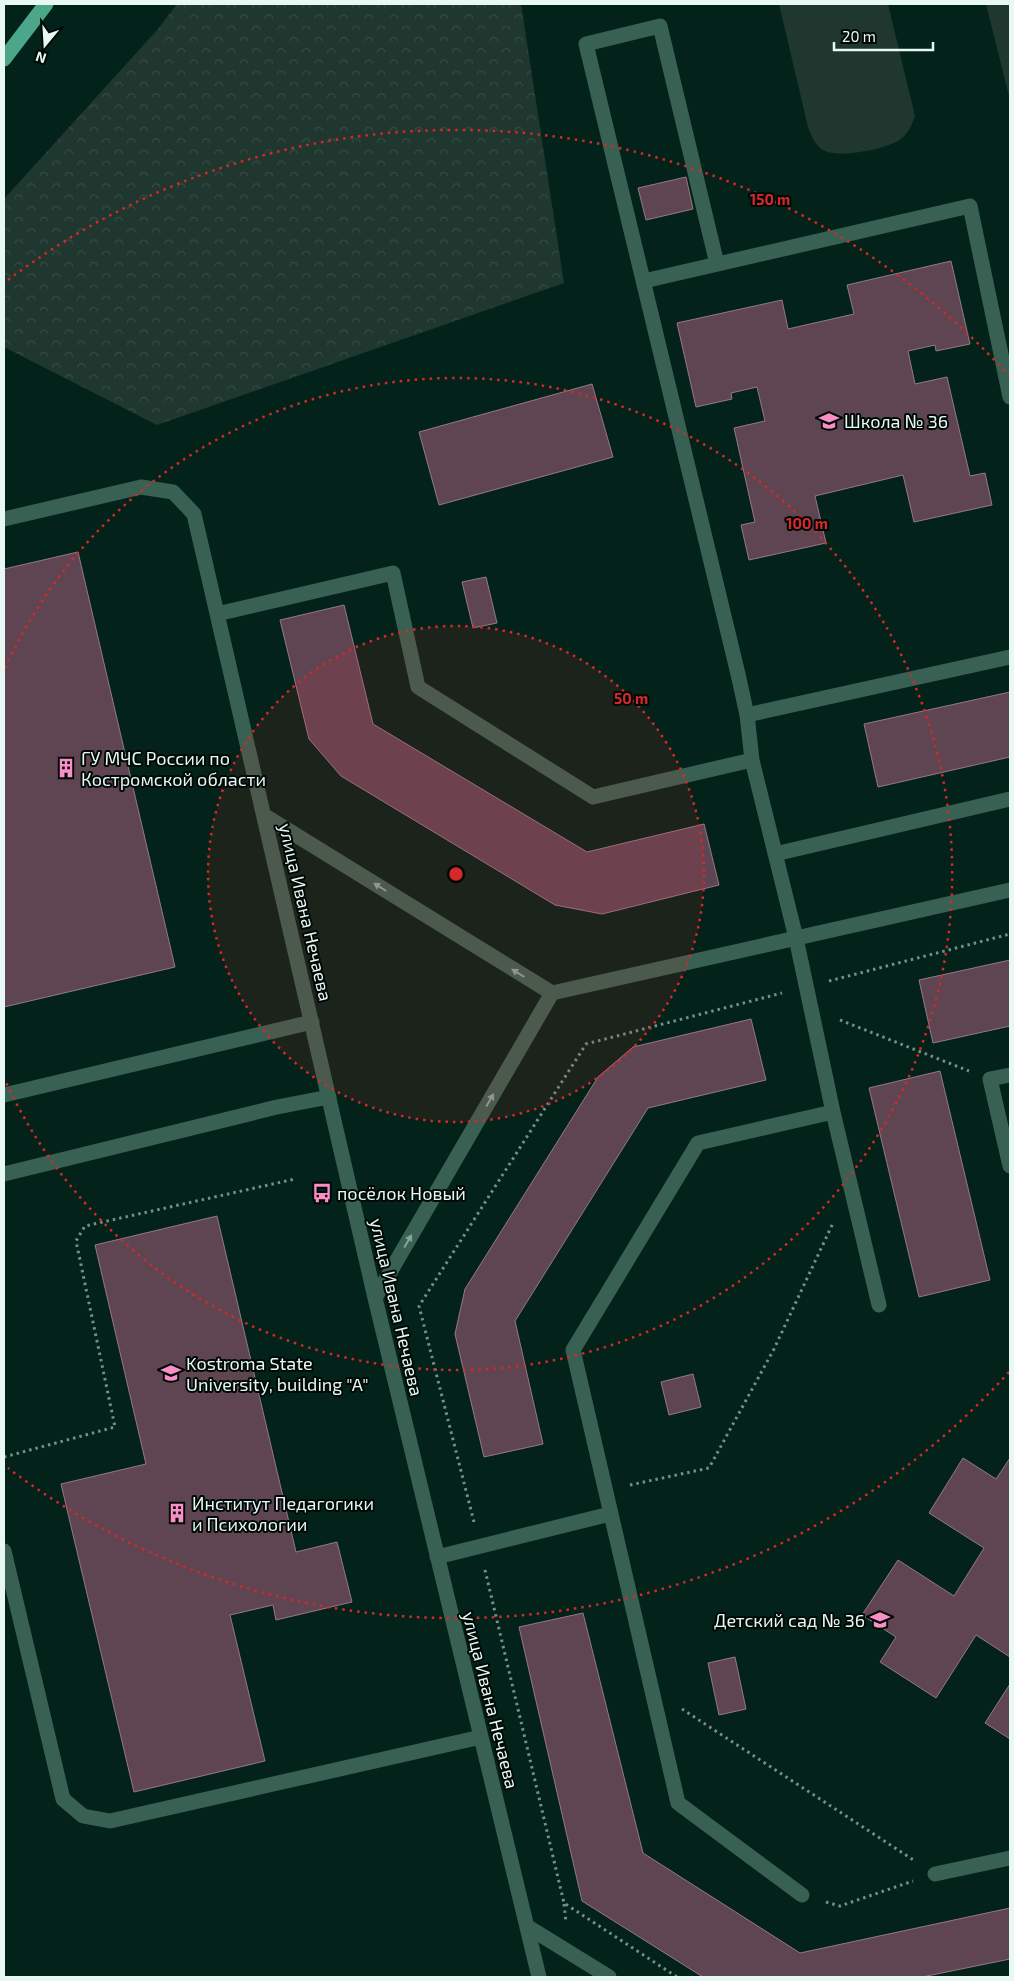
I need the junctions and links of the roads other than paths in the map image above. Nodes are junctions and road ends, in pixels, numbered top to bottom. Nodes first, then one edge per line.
1 (46, 4) edge
2 (4, 59) edge
3 (717, 264) junction
4 (644, 281) junction
5 (1010, 397) edge
6 (4, 519) edge
7 (217, 614) junction
8 (1010, 657) edge
9 (747, 716) junction
10 (752, 760) junction
11 (1010, 799) edge
12 (265, 816) junction
13 (775, 854) junction
14 (1010, 890) edge
15 (796, 938) junction
16 (552, 993) junction
17 (312, 1022) junction
18 (1010, 1075) edge
19 (4, 1095) edge
20 (329, 1097) junction
21 (833, 1112) junction
22 (1010, 1166) edge
23 (4, 1174) edge
24 (375, 1298) junction
25 (879, 1305) dead end
26 (610, 1514) junction
27 (4, 1551) edge
28 (437, 1558) junction
29 (481, 1738) junction
30 (1010, 1858) edge
31 (935, 1874) road end
32 (802, 1895) road end
33 (528, 1927) junction
34 (539, 1977) edge
35 (609, 1977) edge

1 - 2 main road
3 - 4 street
3 - 4 street
3 - 5 street
4 - 9 street
6 - 7 street, улица Ивана Нечаева
7 - 10 street
7 - 12 street, улица Ивана Нечаева
8 - 9 street
9 - 10 street
10 - 13 street
11 - 13 street
16 -> 12 street
12 - 17 street, улица Ивана Нечаева
13 - 15 street
14 - 15 street
15 - 16 street
15 - 21 street
24 -> 16 street
17 - 19 street
17 - 20 street, улица Ивана Нечаева
18 - 22 street
20 - 23 street
20 - 24 street, улица Ивана Нечаева
21 - 25 street
21 - 26 street
24 - 28 street, улица Ивана Нечаева
26 - 28 street
26 - 32 street
27 - 29 street
28 - 29 street, улица Ивана Нечаева
29 - 33 street, улица Ивана Нечаева
30 - 31 street
33 - 34 street, улица Ивана Нечаева
33 - 35 street

